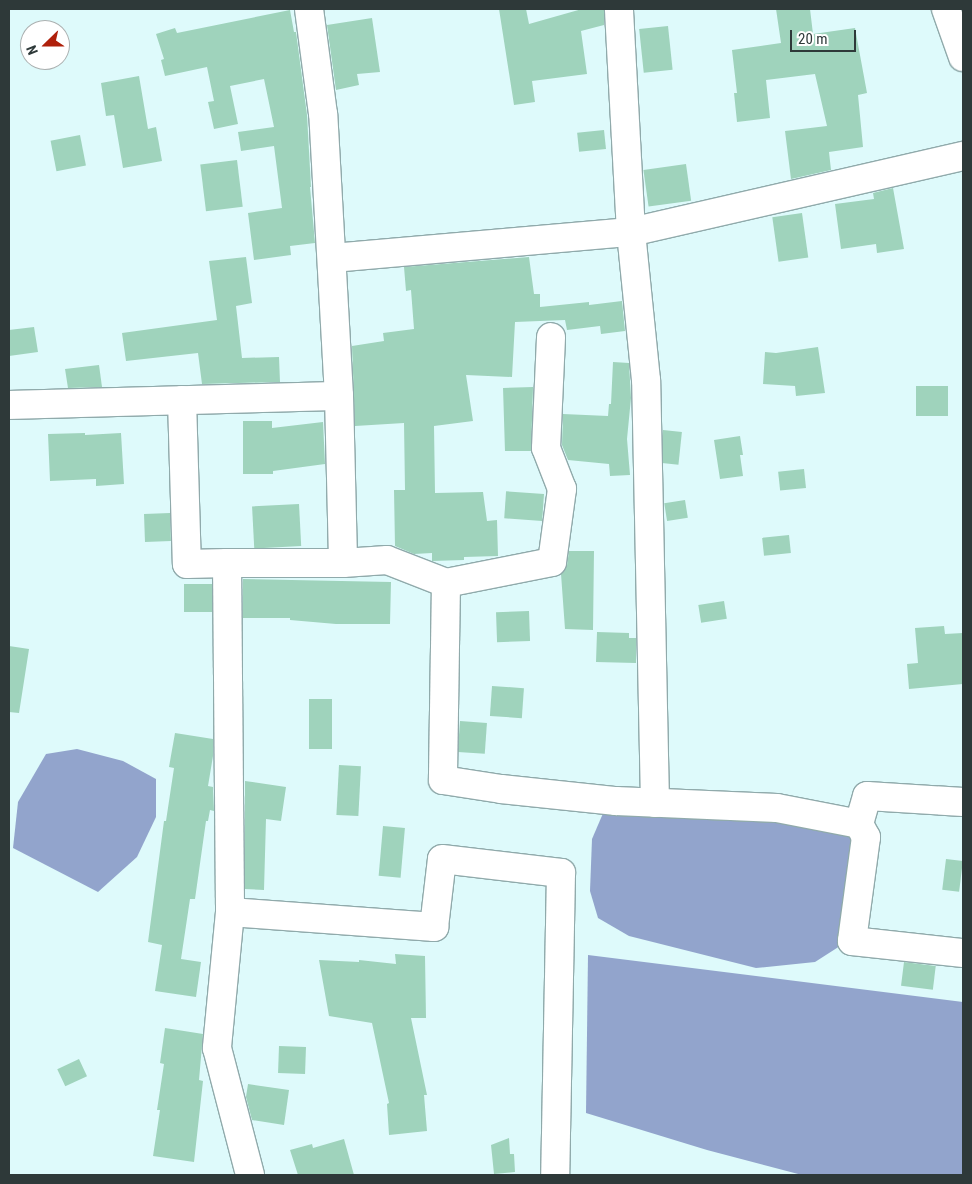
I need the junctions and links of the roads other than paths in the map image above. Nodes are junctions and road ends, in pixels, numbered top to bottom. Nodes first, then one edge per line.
1 (315, 9) edge
2 (619, 9) edge
3 (946, 9) edge
4 (963, 57) edge
5 (963, 156) edge
6 (631, 232) junction
7 (332, 258) junction
8 (551, 337) dead end
9 (339, 396) junction
10 (182, 400) junction
11 (9, 405) edge
12 (227, 563) junction
13 (343, 563) junction
14 (446, 583) junction
15 (963, 802) edge
16 (655, 803) junction
17 (859, 824) junction
18 (230, 912) junction
19 (963, 953) edge
20 (250, 1175) edge
21 (555, 1175) edge

1 - 7 street
2 - 6 street
3 - 4 street
5 - 6 street
6 - 7 street
6 - 16 street
7 - 9 street
8 - 14 street
9 - 10 street
9 - 13 street
10 - 11 street
10 - 12 street
12 - 13 street
12 - 18 street
13 - 14 street
14 - 16 street
15 - 17 street
16 - 17 street
17 - 19 street
18 - 20 street
18 - 21 street

